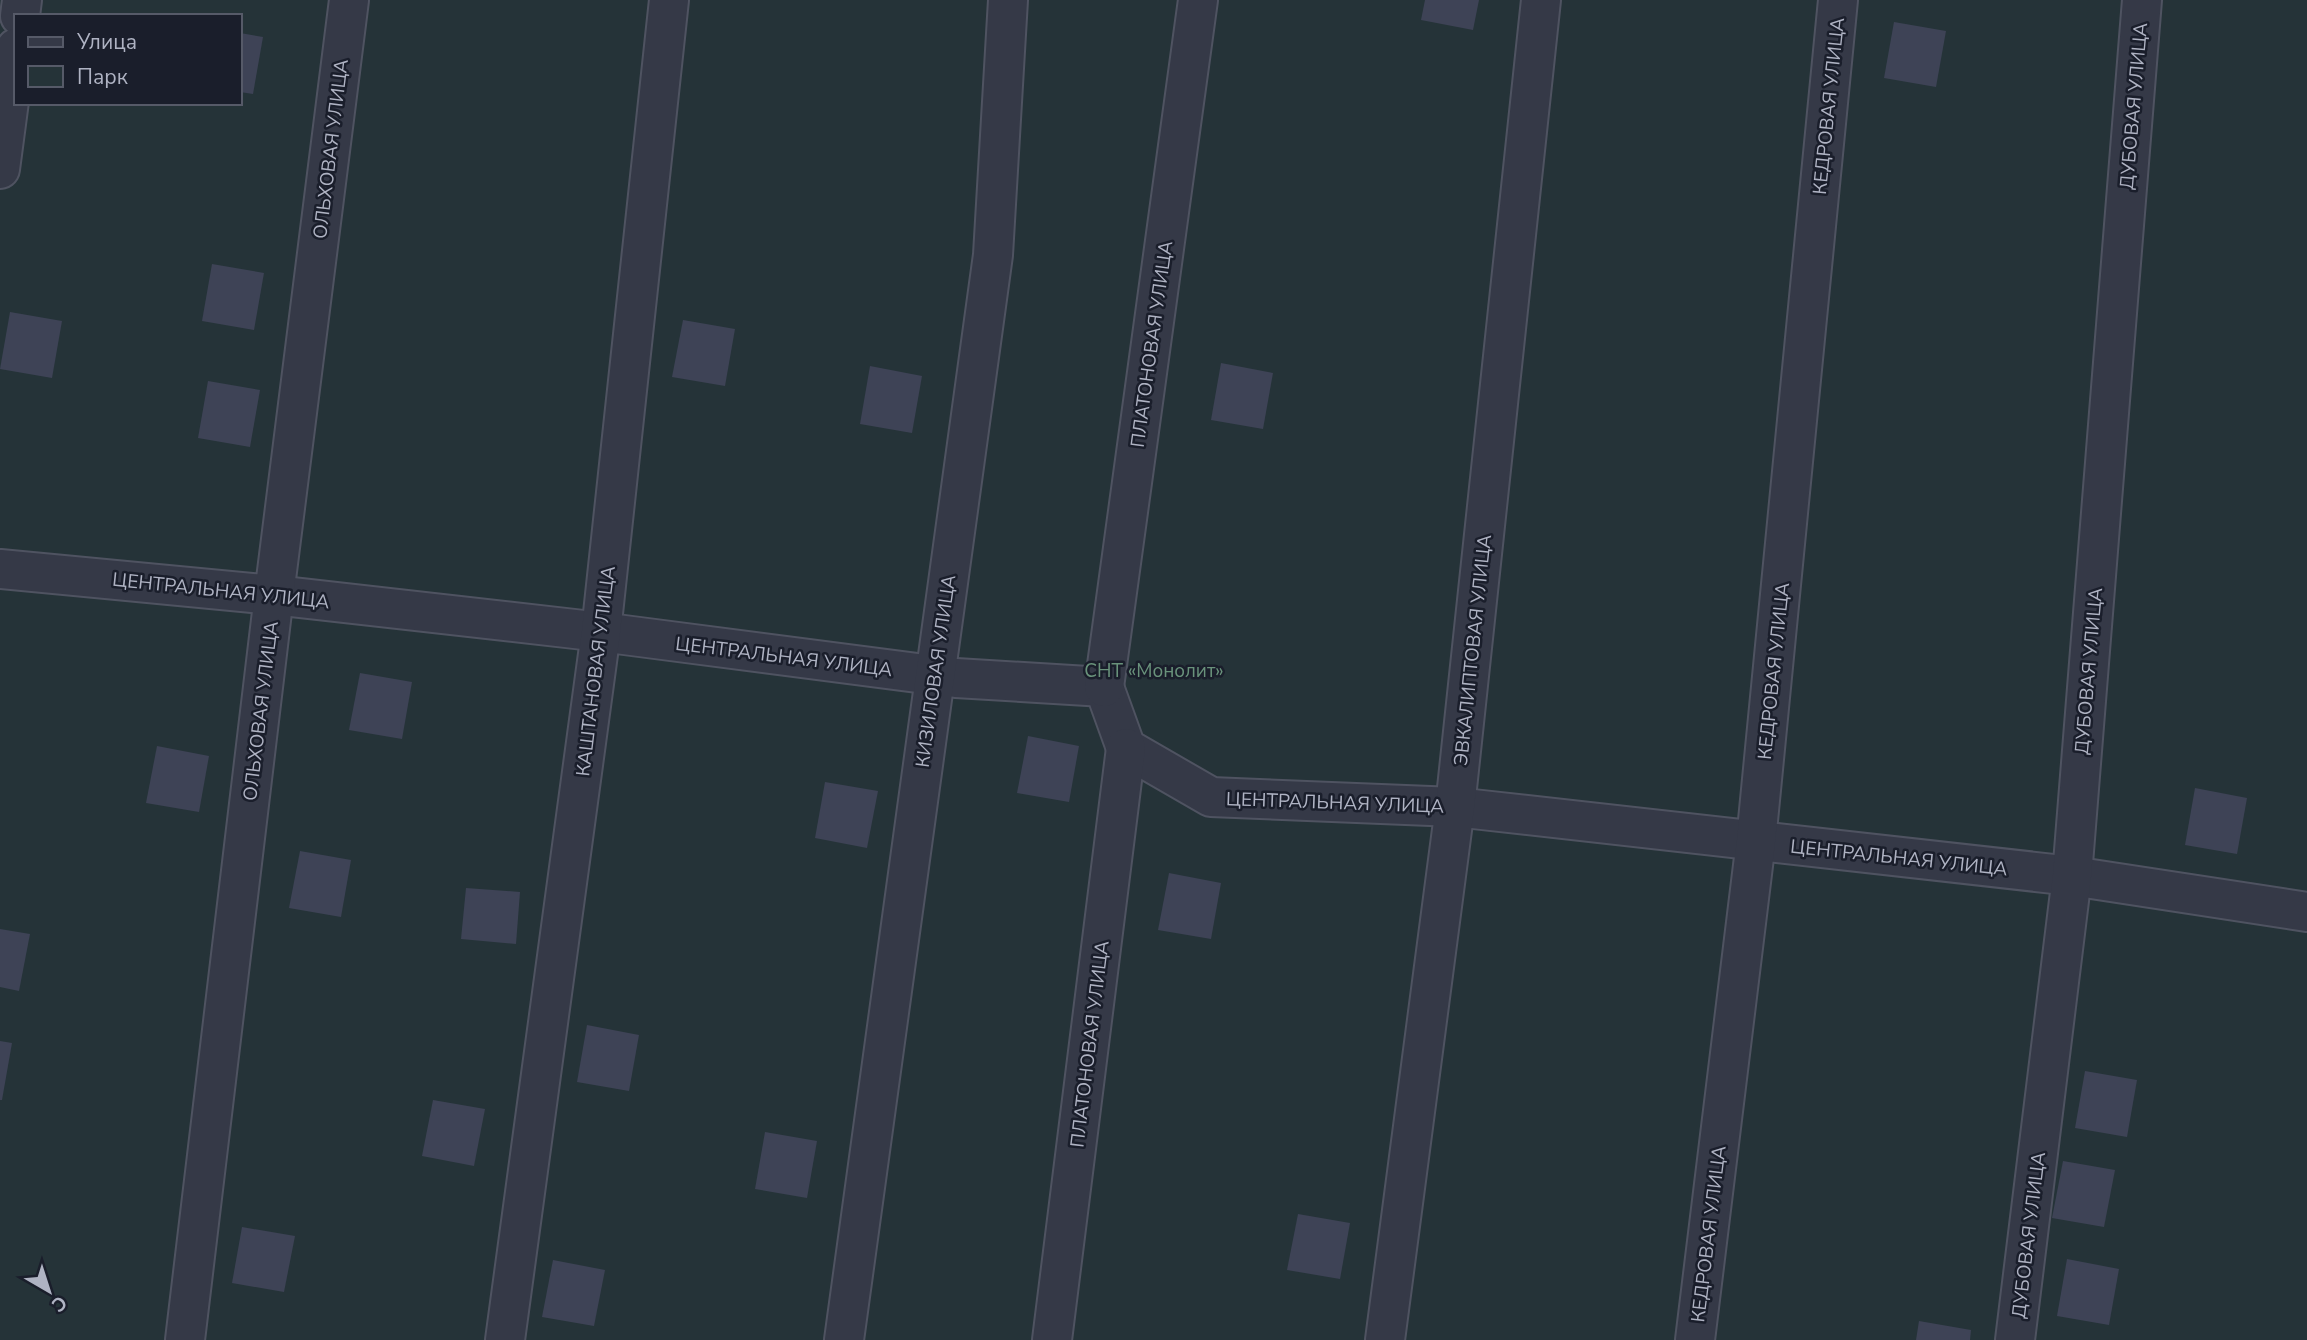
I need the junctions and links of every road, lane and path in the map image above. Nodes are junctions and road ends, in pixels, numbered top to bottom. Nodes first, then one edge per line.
1 (349, 0) edge
2 (669, 0) edge
3 (1008, 0) edge
4 (1198, 0) edge
5 (1542, 0) edge
6 (1838, 0) edge
7 (2142, 0) edge
8 (14, 63) edge
9 (0, 169) edge
10 (0, 569) edge
11 (274, 595) junction
12 (601, 632) junction
13 (934, 675) junction
14 (1104, 687) junction
15 (1126, 748) junction
16 (1455, 807) junction
17 (1756, 841) junction
18 (2072, 876) junction
19 (2307, 912) edge
20 (185, 1340) edge
21 (505, 1340) edge
22 (844, 1340) edge
23 (1052, 1340) edge
24 (1385, 1340) edge
25 (1695, 1340) edge
26 (2015, 1340) edge

1 - 11 street, ОЛЬХОВАЯ УЛИЦА
2 - 12 street, КАШТАНОВАЯ УЛИЦА
3 - 13 street, КИЗИЛОВАЯ УЛИЦА
4 - 14 street, ПЛАТОНОВАЯ УЛИЦА
5 - 16 street, ЭВКАЛИПТОВАЯ УЛИЦА
6 - 17 street, КЕДРОВАЯ УЛИЦА
7 - 18 street, ДУБОВАЯ УЛИЦА
8 - 9 street
10 - 11 street, ЦЕНТРАЛЬНАЯ УЛИЦА
11 - 12 street, ЦЕНТРАЛЬНАЯ УЛИЦА
11 - 20 street, ОЛЬХОВАЯ УЛИЦА
12 - 13 street, ЦЕНТРАЛЬНАЯ УЛИЦА
12 - 21 street, КАШТАНОВАЯ УЛИЦА
13 - 14 street, ЦЕНТРАЛЬНАЯ УЛИЦА
13 - 22 street, КИЗИЛОВАЯ УЛИЦА
14 - 15 street
15 - 16 street, ЦЕНТРАЛЬНАЯ УЛИЦА
15 - 23 street, ПЛАТОНОВАЯ УЛИЦА
16 - 17 street, ЦЕНТРАЛЬНАЯ УЛИЦА
16 - 24 street, ЭВКАЛИПТОВАЯ УЛИЦА
17 - 18 street, ЦЕНТРАЛЬНАЯ УЛИЦА
17 - 25 street, КЕДРОВАЯ УЛИЦА
18 - 19 street, ЦЕНТРАЛЬНАЯ УЛИЦА
18 - 26 street, ДУБОВАЯ УЛИЦА

